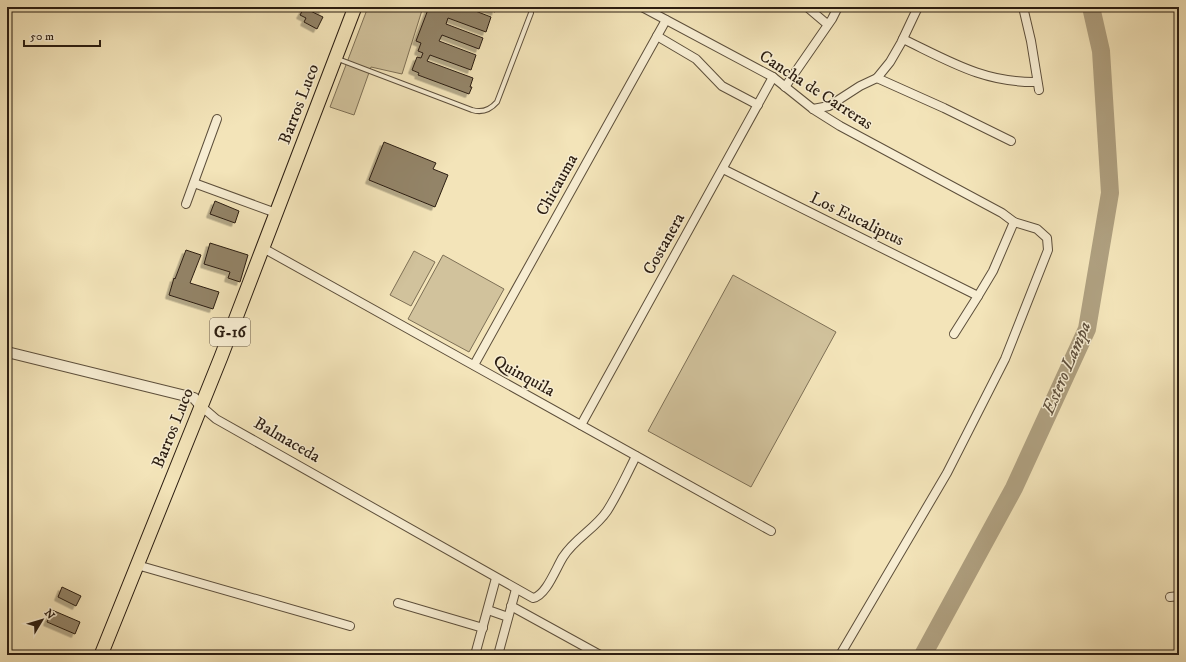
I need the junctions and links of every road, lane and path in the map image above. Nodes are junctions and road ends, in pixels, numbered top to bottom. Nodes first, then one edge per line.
1 (355, 7) edge
2 (642, 7) edge
3 (807, 7) edge
4 (838, 7) edge
5 (918, 7) edge
6 (1023, 7) edge
7 (531, 13) dead end
8 (666, 20) junction
9 (827, 24) junction
10 (657, 36) junction
11 (903, 39) junction
12 (335, 58) junction
13 (773, 77) junction
14 (877, 78) junction
15 (785, 87) junction
16 (758, 105) junction
17 (813, 109) junction
18 (216, 118) dead end
19 (1011, 141) dead end
20 (723, 169) junction
21 (194, 183) junction
22 (186, 204) dead end
23 (276, 213) junction
24 (1014, 222) junction
25 (263, 248) junction
26 (978, 296) junction
27 (954, 334) dead end
28 (7, 352) edge
29 (474, 365) junction
30 (201, 406) junction
31 (581, 425) junction
32 (636, 456) junction
33 (771, 531) dead end
34 (137, 565) junction
35 (496, 578) junction
36 (516, 589) junction
37 (1179, 596) edge
38 (1170, 597) dead end
39 (398, 603) dead end
40 (511, 606) junction
41 (488, 610) junction
42 (508, 617) junction
43 (350, 626) dead end
44 (483, 628) junction
45 (101, 655) edge
46 (475, 655) edge
47 (498, 655) edge
48 (600, 655) edge
49 (840, 655) edge

1 - 12 main road, Barros Luco / G-16
2 - 8 street, Cancha de Carreras
3 - 9 street
4 - 9 street
5 - 11 street
6 - 11 street
7 - 12 lane
8 - 10 street, Chicauma
8 - 13 street, Cancha de Carreras
9 - 15 street
10 - 16 street
10 - 29 street, Chicauma
11 - 14 street
12 - 23 main road, Barros Luco / G-16
13 - 15 street, Cancha de Carreras
13 - 16 street, Costanera
14 - 17 street
14 - 19 street
15 - 17 street, Cancha de Carreras
16 - 20 street, Costanera
17 - 24 street, Cancha de Carreras
18 - 21 street
20 - 26 street, Los Eucaliptus
20 - 31 street, Costanera
21 - 22 street
21 - 23 street
23 - 25 main road, Barros Luco / G-16
24 - 26 street
24 - 49 street, Cancha de Carreras
25 - 29 street, Quinquila
25 - 30 main road, Barros Luco / G-16
26 - 27 street
28 - 30 street, Balmaceda
29 - 31 street, Quinquila
30 - 34 main road, Barros Luco / G-16
30 - 35 street, Balmaceda
31 - 32 street, Quinquila
32 - 33 street, Quinquila
32 - 36 street, Balmaceda
34 - 43 street
34 - 45 main road, Barros Luco / G-16
35 - 36 street, Balmaceda
35 - 41 street
36 - 40 street
37 - 38 street
39 - 44 street
40 - 42 street
40 - 48 street
41 - 42 street
41 - 44 street
42 - 47 street
44 - 46 street

